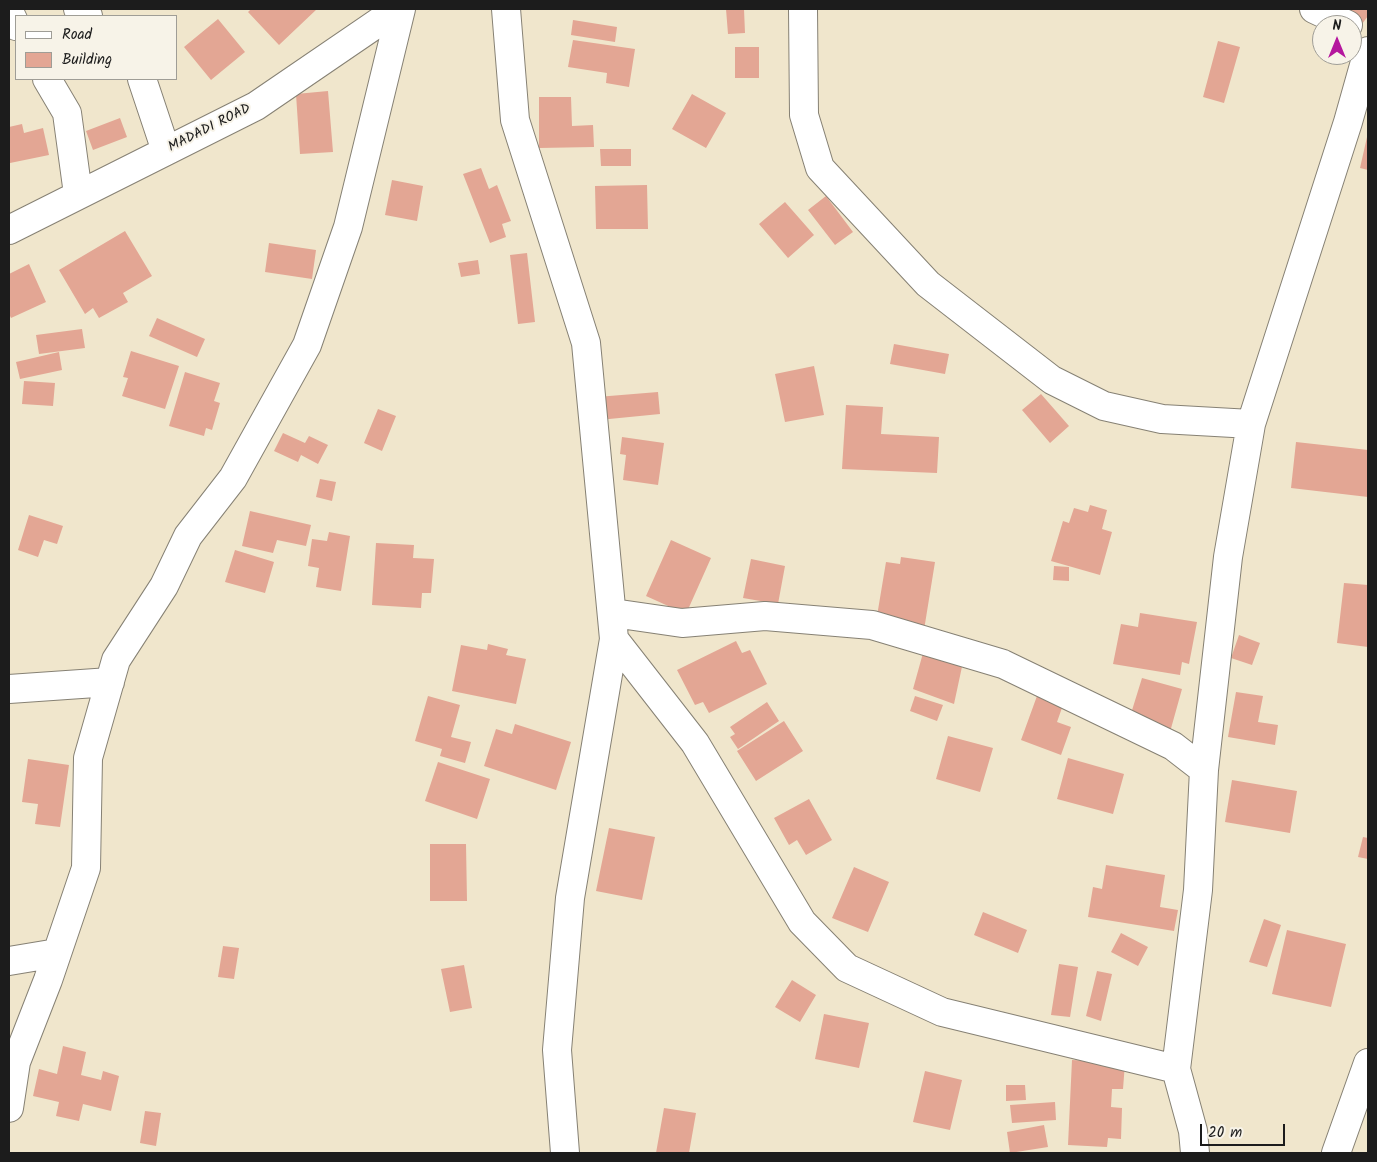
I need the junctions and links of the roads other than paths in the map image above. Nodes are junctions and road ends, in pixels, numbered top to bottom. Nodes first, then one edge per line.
1 (400, 9) edge
2 (506, 9) edge
3 (803, 9) edge
4 (1314, 9) edge
5 (9, 11) edge
6 (1327, 15) edge
7 (15, 24) edge
8 (1368, 51) edge
9 (48, 80) edge
10 (142, 80) edge
11 (166, 152) junction
12 (78, 194) junction
13 (9, 230) edge
14 (1251, 424) junction
15 (613, 626) junction
16 (110, 682) junction
17 (9, 689) edge
18 (1204, 770) junction
19 (57, 953) junction
20 (9, 961) edge
21 (1368, 1063) edge
22 (1176, 1069) junction
23 (9, 1108) edge
24 (565, 1153) edge
25 (1195, 1153) edge
26 (1336, 1153) edge

1 - 11 street, MADADI ROAD
1 - 16 street
2 - 15 street
3 - 14 street
4 - 6 street
5 - 7 street
8 - 14 street
9 - 12 street
10 - 11 street
11 - 12 street, MADADI ROAD
12 - 13 street, MADADI ROAD
14 - 18 street
15 - 18 street
15 - 22 street
15 - 24 street
16 - 17 street
16 - 19 street
18 - 22 street
19 - 20 street
19 - 23 street
21 - 26 street
22 - 25 street

